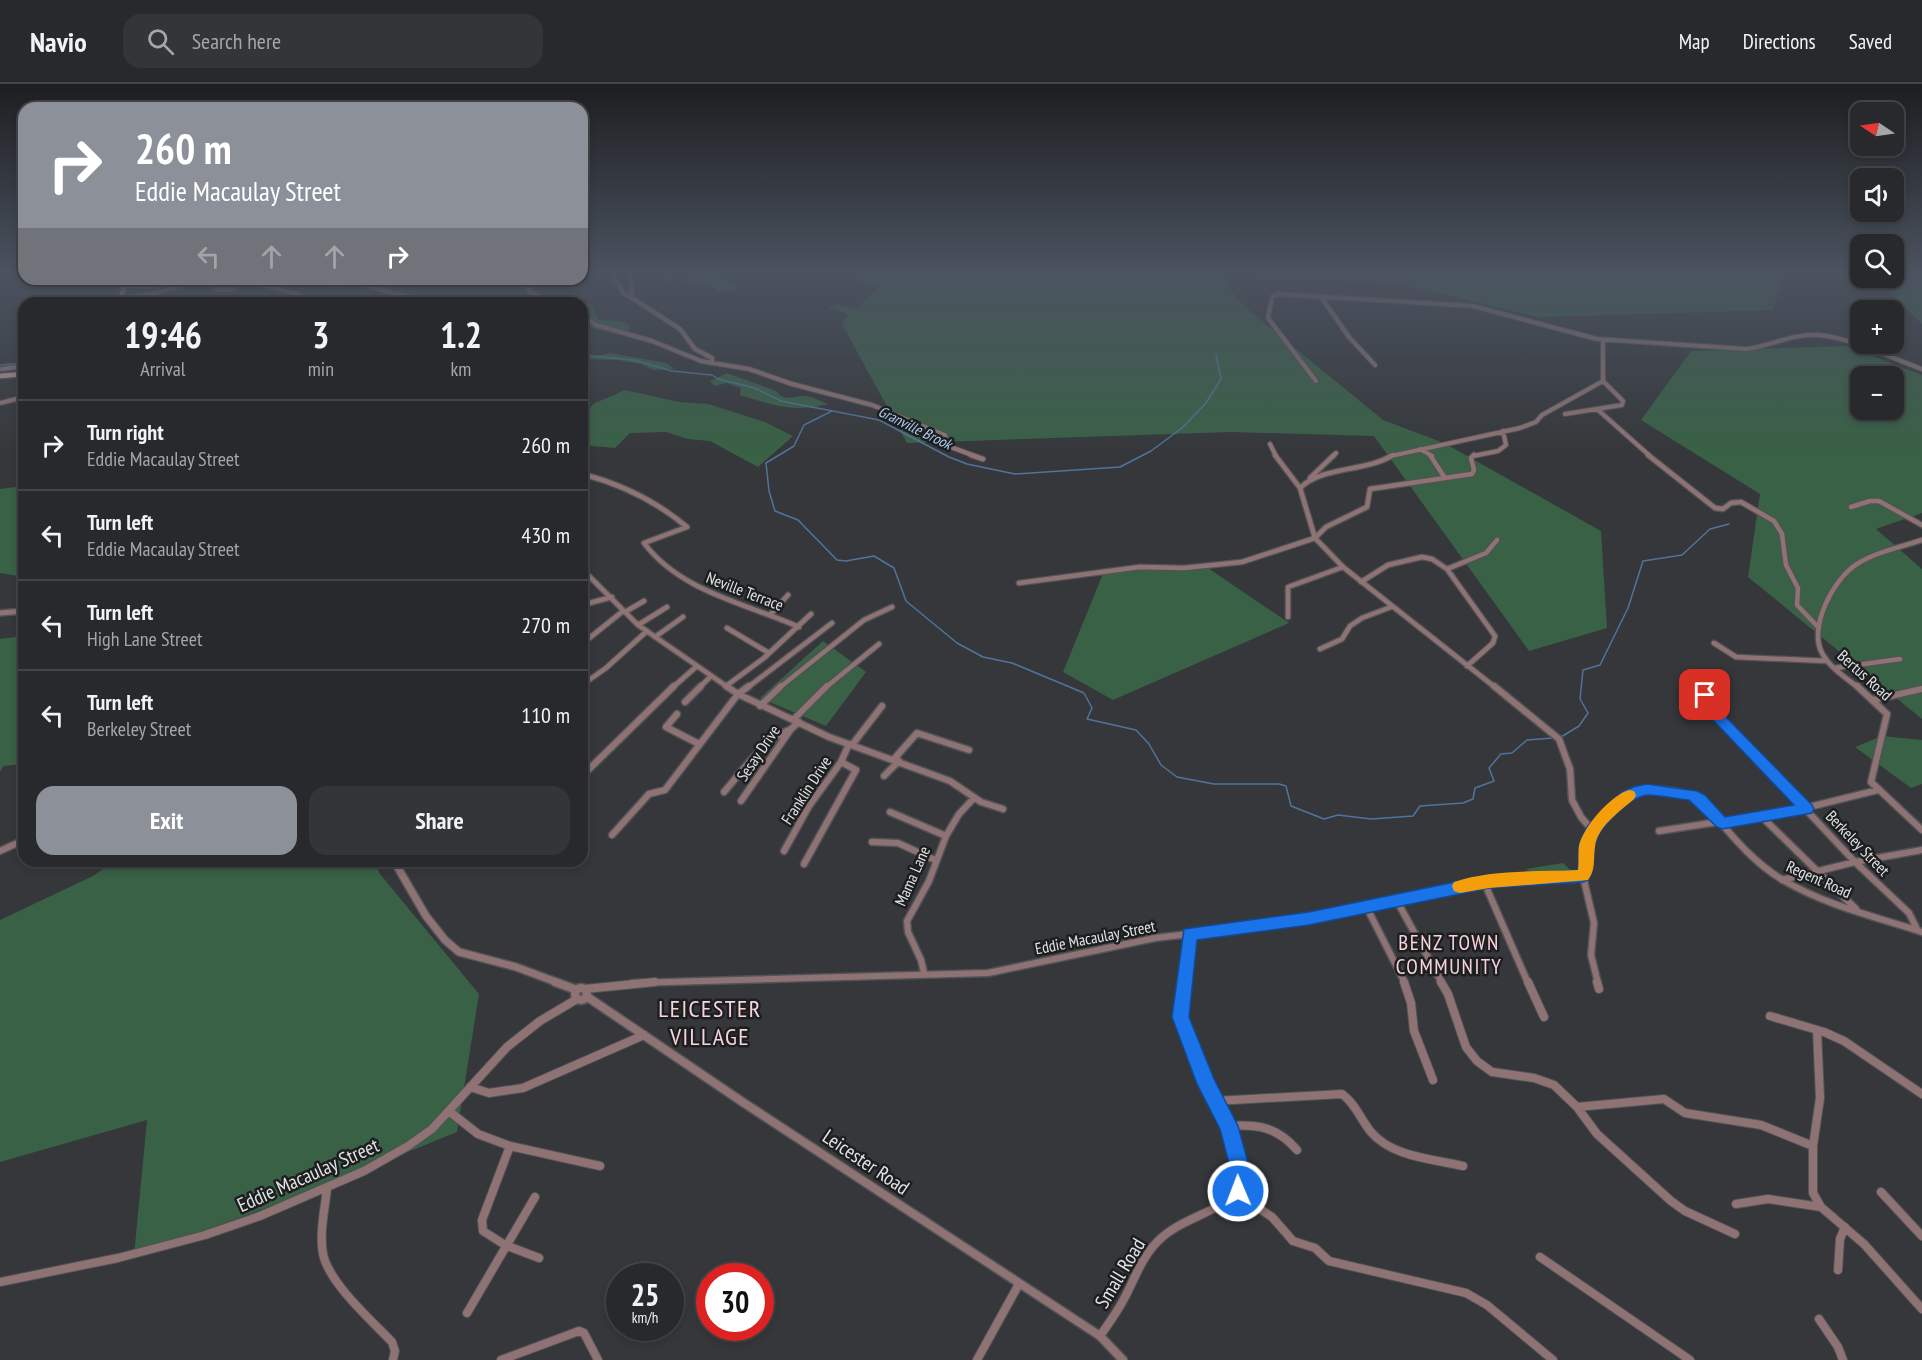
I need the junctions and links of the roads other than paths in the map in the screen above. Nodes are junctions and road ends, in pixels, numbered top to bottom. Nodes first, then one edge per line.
1 (626, 334) edge
2 (683, 334) edge
3 (1280, 334) edge
4 (1347, 334) edge
5 (1579, 334) edge
6 (1604, 340) junction
7 (712, 362) junction
8 (1376, 364) dead end
9 (18, 367) edge
10 (2, 369) dead end
11 (1922, 369) edge
12 (18, 374) edge
13 (0, 376) edge
14 (1316, 381) dead end
15 (1603, 381) junction
16 (18, 398) edge
17 (0, 403) edge
18 (1597, 410) junction
19 (1565, 414) dead end
20 (1503, 431) junction
21 (1270, 444) dead end
22 (1420, 449) junction
23 (1336, 453) dead end
24 (983, 459) dead end
25 (588, 475) edge
26 (1445, 478) junction
27 (1309, 479) junction
28 (1300, 488) junction
29 (1851, 507) dead end
30 (1922, 525) edge
31 (1315, 538) junction
32 (1497, 540) dead end
33 (1922, 540) edge
34 (1343, 567) junction
35 (1447, 569) junction
36 (588, 576) edge
37 (591, 579) junction
38 (588, 580) edge
39 (1360, 582) junction
40 (1019, 583) dead end
41 (788, 595) dead end
42 (612, 597) junction
43 (644, 602) dead end
44 (588, 603) edge
45 (667, 607) dead end
46 (892, 607) dead end
47 (1390, 607) junction
48 (624, 611) junction
49 (18, 612) edge
50 (0, 613) edge
51 (812, 614) dead end
52 (770, 615) junction
53 (683, 617) dead end
54 (1288, 617) dead end
55 (832, 623) dead end
56 (638, 625) junction
57 (799, 627) junction
58 (727, 628) dead end
59 (1819, 628) junction
60 (647, 631) junction
61 (655, 637) junction
62 (588, 639) edge
63 (1714, 643) dead end
64 (879, 644) dead end
65 (1320, 649) dead end
66 (769, 653) junction
67 (1900, 659) dead end
68 (1827, 661) junction
69 (697, 666) junction
70 (1467, 666) junction
71 (1835, 668) junction
72 (711, 676) junction
73 (588, 681) edge
74 (726, 686) junction
75 (1922, 689) edge
76 (738, 694) junction
77 (1705, 695) dead end
78 (1873, 700) junction
79 (685, 702) dead end
80 (760, 705) junction
81 (882, 706) dead end
82 (677, 714) dead end
83 (796, 721) junction
84 (791, 729) junction
85 (699, 744) junction
86 (851, 745) junction
87 (969, 750) dead end
88 (897, 760) junction
89 (841, 762) junction
90 (588, 771) edge
91 (884, 776) dead end
92 (1878, 790) junction
93 (724, 792) dead end
94 (974, 798) junction
95 (741, 801) dead end
96 (1003, 809) dead end
97 (1806, 809) junction
98 (890, 812) dead end
99 (1761, 816) junction
100 (1722, 823) junction
101 (1922, 830) edge
102 (1593, 831) junction
103 (1659, 831) dead end
104 (612, 835) dead end
105 (946, 836) junction
106 (872, 842) dead end
107 (18, 843) edge
108 (1922, 850) edge
109 (0, 851) edge
110 (784, 851) dead end
111 (935, 860) junction
112 (1856, 862) junction
113 (804, 864) dead end
114 (397, 867) edge
115 (1815, 870) junction
116 (1583, 876) junction
117 (1782, 879) junction
118 (1484, 882) junction
119 (1397, 901) junction
120 (1367, 908) junction
121 (1857, 910) junction
122 (1919, 931) edge
123 (1190, 934) junction
124 (924, 973) junction
125 (1599, 989) dead end
126 (581, 994) junction
127 (1770, 1016) dead end
128 (1544, 1017) dead end
129 (1816, 1029) junction
130 (644, 1035) junction
131 (1433, 1080) dead end
132 (471, 1087) junction
133 (1922, 1094) edge
134 (1215, 1101) junction
135 (1577, 1107) junction
136 (450, 1112) junction
137 (1229, 1126) junction
138 (510, 1146) junction
139 (1813, 1146) junction
140 (1297, 1150) dead end
141 (600, 1166) dead end
142 (1463, 1166) dead end
143 (327, 1188) junction
144 (1881, 1192) dead end
145 (1237, 1194) junction
146 (535, 1197) dead end
147 (1736, 1204) dead end
148 (1821, 1207) junction
149 (1845, 1227) junction
150 (1735, 1234) dead end
151 (1922, 1236) edge
152 (506, 1245) junction
153 (1540, 1257) dead end
154 (539, 1258) dead end
155 (1838, 1270) dead end
156 (0, 1282) edge
157 (1019, 1284) junction
158 (1922, 1309) edge
159 (467, 1313) dead end
160 (1819, 1319) dead end
161 (1100, 1336) junction
162 (1543, 1357) edge
163 (393, 1360) edge
164 (501, 1360) edge
165 (598, 1360) edge
166 (976, 1360) edge
167 (1123, 1360) edge
168 (1553, 1360) edge
169 (1690, 1360) edge
170 (1843, 1360) edge

1 - 7 street
2 - 7 street
3 - 14 street
4 - 8 street
5 - 6 street
6 - 11 street
6 - 15 street
7 - 24 street
9 - 10 street
12 - 13 main road
15 - 18 street
15 - 20 street
16 - 17 street
18 - 19 street
18 - 59 street
20 - 22 street
20 - 26 street
21 - 28 street
22 - 26 street
22 - 27 street
23 - 27 street
25 - 52 street, Neville Terrace
26 - 31 street
27 - 28 street
28 - 31 street
29 - 30 street
31 - 34 street
31 - 40 street
32 - 35 street
33 - 59 street, Bertus Road
34 - 39 street
34 - 54 street
35 - 39 street
35 - 70 street
36 - 37 street
37 - 38 street
37 - 42 street
39 - 47 street
41 - 52 street
42 - 44 street
42 - 48 street
43 - 48 street
45 - 56 street
46 - 80 street
47 - 65 street
47 - 70 street
48 - 56 street
48 - 62 street
49 - 50 street
51 - 57 street
52 - 57 street, Neville Terrace
53 - 61 street
55 - 76 street
56 - 60 street
57 - 66 street, Neville Terrace
58 - 66 street
59 - 68 street, Bertus Road
60 - 61 street
60 - 73 street
61 - 69 street
63 - 68 street
64 - 83 street, Sesay Drive
66 - 74 street, Neville Terrace
67 - 71 street
68 - 71 street, Bertus Road
69 - 72 street
69 - 90 street
70 - 102 street
71 - 78 street, Bertus Road
72 - 74 street
72 - 79 street
74 - 76 street
75 - 78 street
76 - 80 street
76 - 85 street
77 - 97 street, Berkeley Street
78 - 92 street, Bertus Road
80 - 83 street
81 - 86 street, Franklin Drive
82 - 85 street
83 - 84 street, Sesay Drive
83 - 86 street
84 - 93 street
84 - 95 street, Sesay Drive
85 - 104 street
86 - 88 street
86 - 89 street, Franklin Drive
87 - 88 street
88 - 91 street
88 - 94 street
89 - 110 street, Franklin Drive
89 - 113 street
92 - 97 street
92 - 101 street
94 - 96 street
94 - 105 street, Mama Lane
97 - 99 street
97 - 112 street, Berkeley Street
98 - 105 street
99 - 100 street
99 - 115 street
100 - 102 street
100 - 103 street
100 - 117 street, Regent Road
102 - 116 street
105 - 111 street, Mama Lane
106 - 111 street
107 - 109 street
108 - 112 street
111 - 124 street, Mama Lane
112 - 115 street
112 - 122 street, Berkeley Street
114 - 126 street, Leicester Road
115 - 117 street
115 - 121 street
116 - 118 street, Eddie Macaulay Street
116 - 125 street
117 - 121 street, Regent Road
118 - 119 street, Eddie Macaulay Street
118 - 128 street
119 - 120 street, Eddie Macaulay Street
119 - 135 street
120 - 123 street, Eddie Macaulay Street
120 - 131 street
121 - 122 street, Regent Road
123 - 124 street, Eddie Macaulay Street
123 - 134 street
124 - 126 street, Eddie Macaulay Street
126 - 130 street, Leicester Road
126 - 132 street, Eddie Macaulay Street
127 - 129 street
129 - 133 street
129 - 139 street
130 - 132 street
130 - 157 street, Leicester Road
132 - 136 street, Eddie Macaulay Street
134 - 137 street
134 - 142 street
135 - 139 street
135 - 150 street
136 - 138 street
136 - 143 street, Eddie Macaulay Street
137 - 140 street
137 - 145 street
138 - 141 street
138 - 152 street
139 - 148 street
143 - 156 street, Eddie Macaulay Street
143 - 163 street
144 - 151 street
145 - 161 street, Small Road
145 - 162 street
146 - 152 street
147 - 148 street
148 - 149 street
149 - 155 street
149 - 158 street
152 - 154 street
152 - 159 street
153 - 169 street
157 - 161 street, Leicester Road
157 - 166 street
160 - 170 street
161 - 167 street, Leicester Road
162 - 168 street
164 - 165 street

